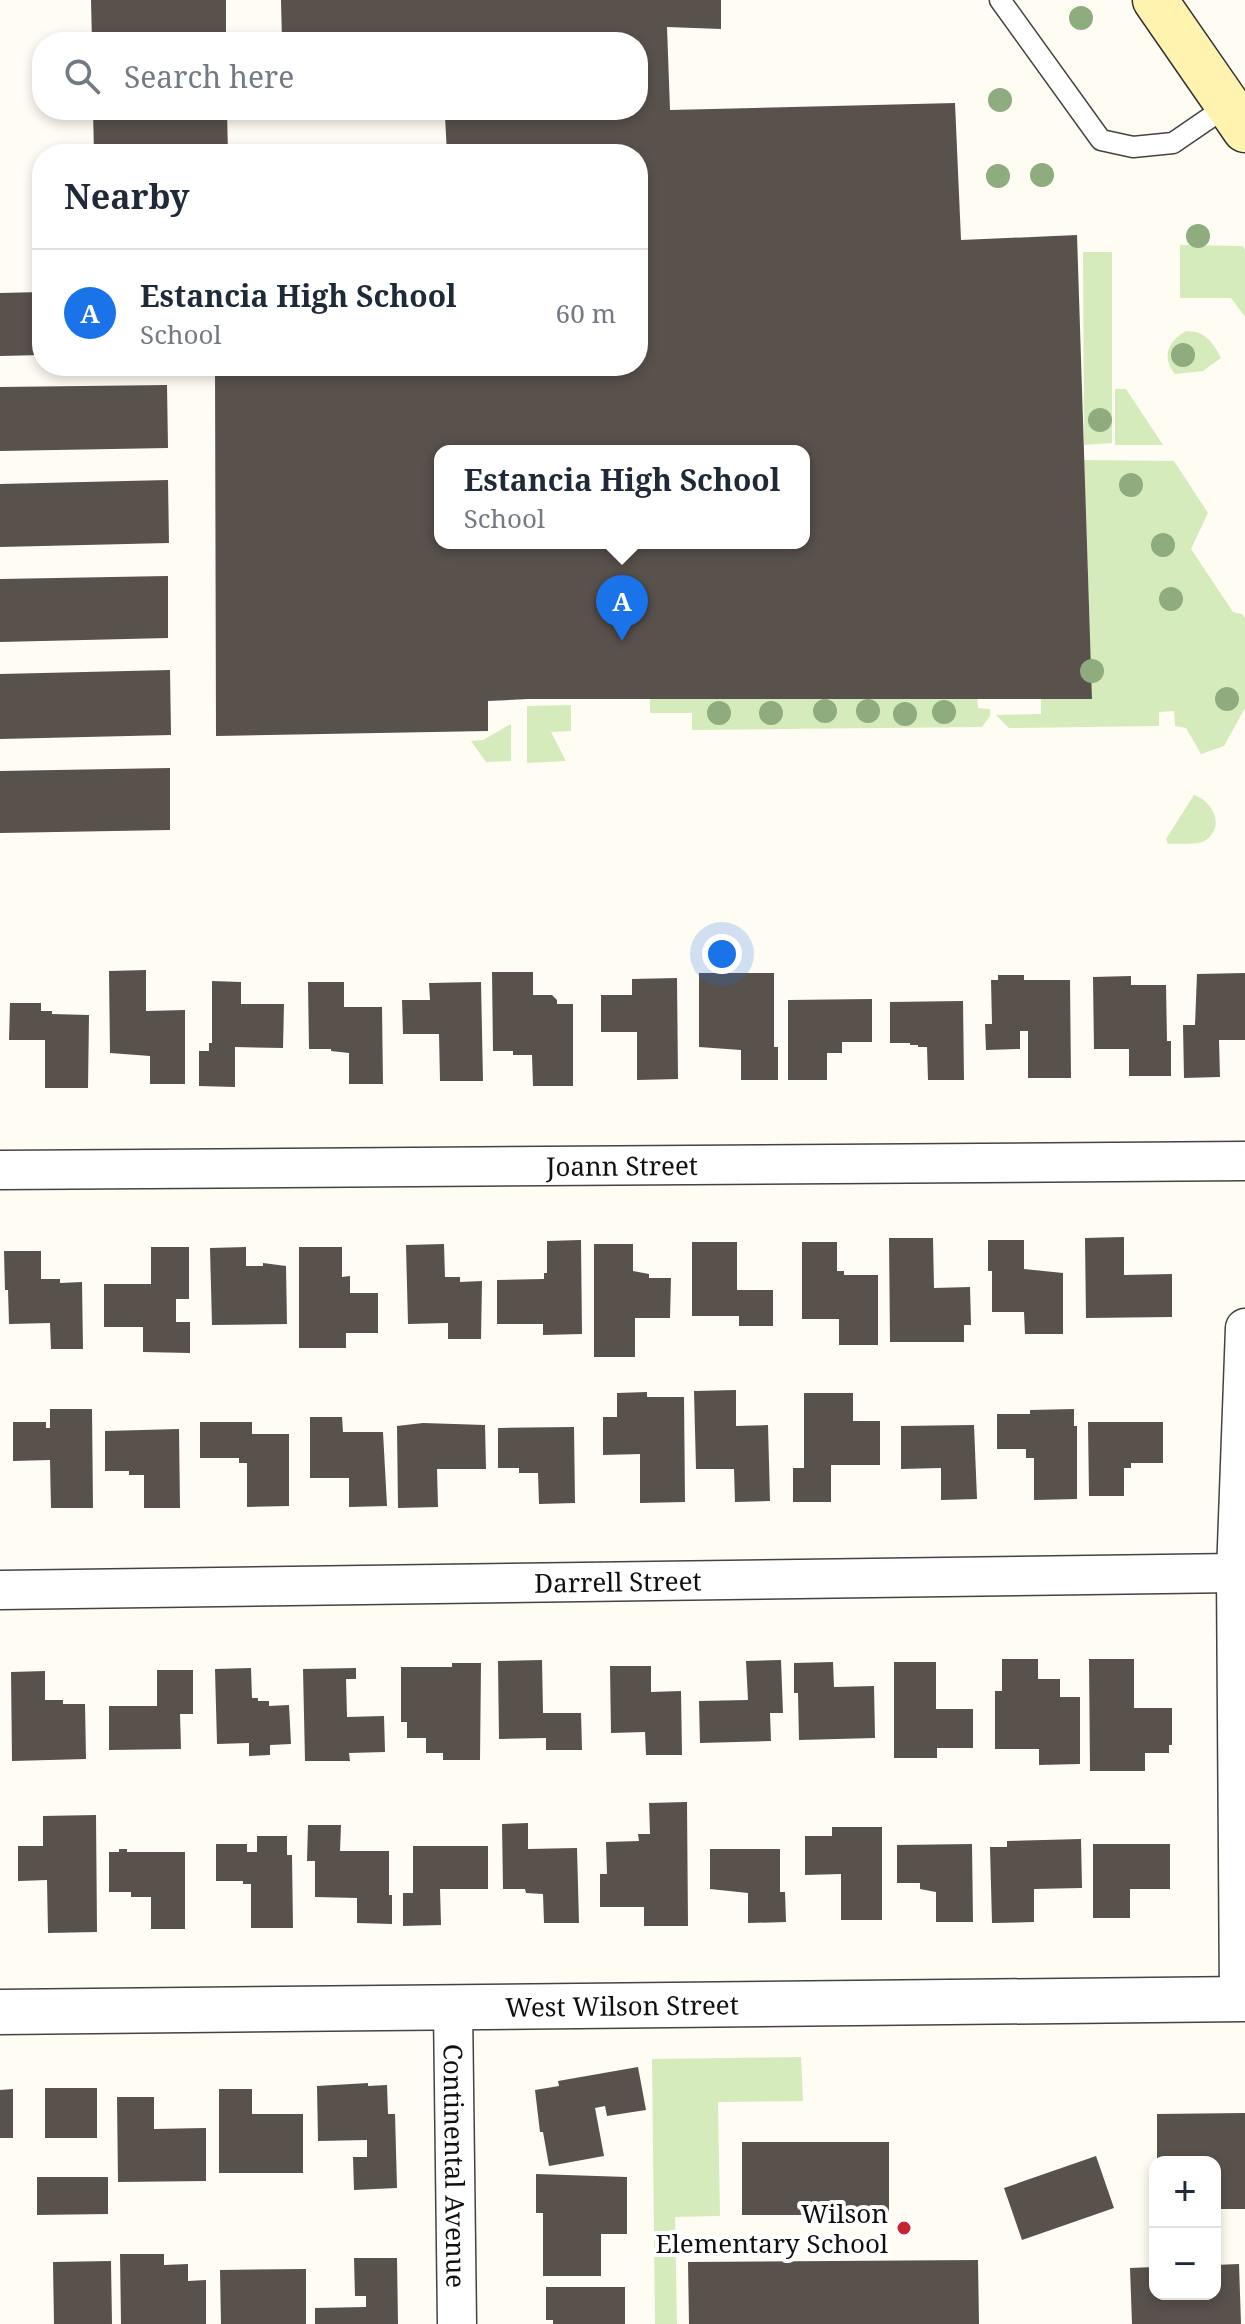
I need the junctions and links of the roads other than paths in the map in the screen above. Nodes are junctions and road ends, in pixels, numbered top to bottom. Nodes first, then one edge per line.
1 (1000, 0) edge
2 (1155, 0) edge
3 (1236, 118) edge
4 (1245, 1161) edge
5 (0, 1170) edge
6 (1245, 1328) edge
7 (1236, 1573) junction
8 (0, 1590) edge
9 (1242, 1999) edge
10 (453, 2008) junction
11 (0, 2012) edge
12 (457, 2324) edge

1 - 3 lane
2 - 3 main road
4 - 5 street, Joann Street
6 - 7 street
7 - 8 street, Darrell Street
7 - 9 street
9 - 10 street, West Wilson Street
10 - 11 street, West Wilson Street
10 - 12 street, Continental Avenue

